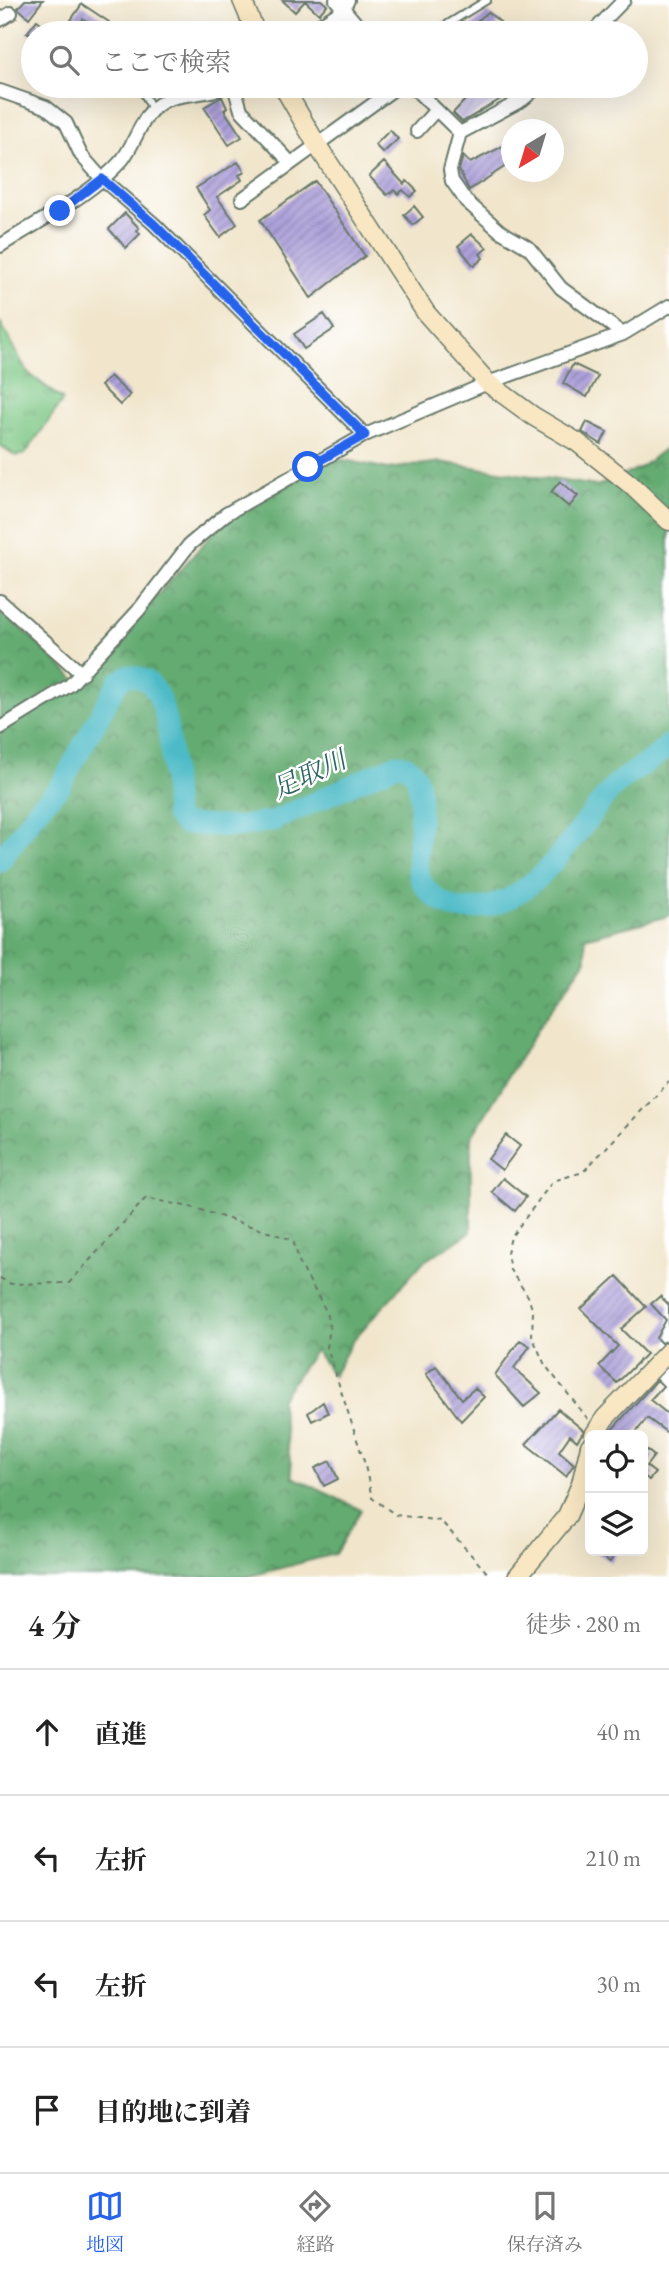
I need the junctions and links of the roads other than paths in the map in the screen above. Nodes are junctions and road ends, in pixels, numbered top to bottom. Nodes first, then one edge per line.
1 (242, 0) edge
2 (487, 0) edge
3 (624, 0) edge
4 (342, 3) edge
5 (251, 21) edge
6 (321, 21) edge
7 (355, 21) edge
8 (453, 21) edge
9 (604, 21) edge
10 (0, 91) edge
11 (146, 98) edge
12 (170, 98) edge
13 (238, 98) edge
14 (290, 98) edge
15 (382, 98) edge
16 (424, 98) edge
17 (524, 98) edge
18 (152, 110) junction
19 (435, 110) junction
20 (417, 131) dead end
21 (460, 133) junction
22 (317, 145) junction
23 (291, 163) junction
24 (102, 179) junction
25 (242, 199) dead end
26 (0, 246) edge
27 (669, 306) edge
28 (623, 334) junction
29 (488, 383) junction
30 (365, 435) junction
31 (669, 521) edge
32 (0, 601) edge
33 (82, 674) junction
34 (0, 728) edge
35 (669, 1351) edge
36 (600, 1430) edge
37 (585, 1470) edge
38 (517, 1577) edge

1 - 5 street
2 - 8 lane
3 - 9 street
4 - 6 street
4 - 7 street
10 - 24 street
11 - 18 lane
12 - 18 street
13 - 23 street
14 - 22 street
15 - 22 street
16 - 19 street
17 - 21 street
18 - 24 street
19 - 20 street
19 - 21 street
21 - 28 street
22 - 23 street
22 - 29 street
23 - 25 street
24 - 26 street
24 - 30 street
27 - 28 street
28 - 29 street
29 - 30 street
29 - 31 street
30 - 33 street
32 - 33 street
33 - 34 street
35 - 36 street
37 - 38 street

